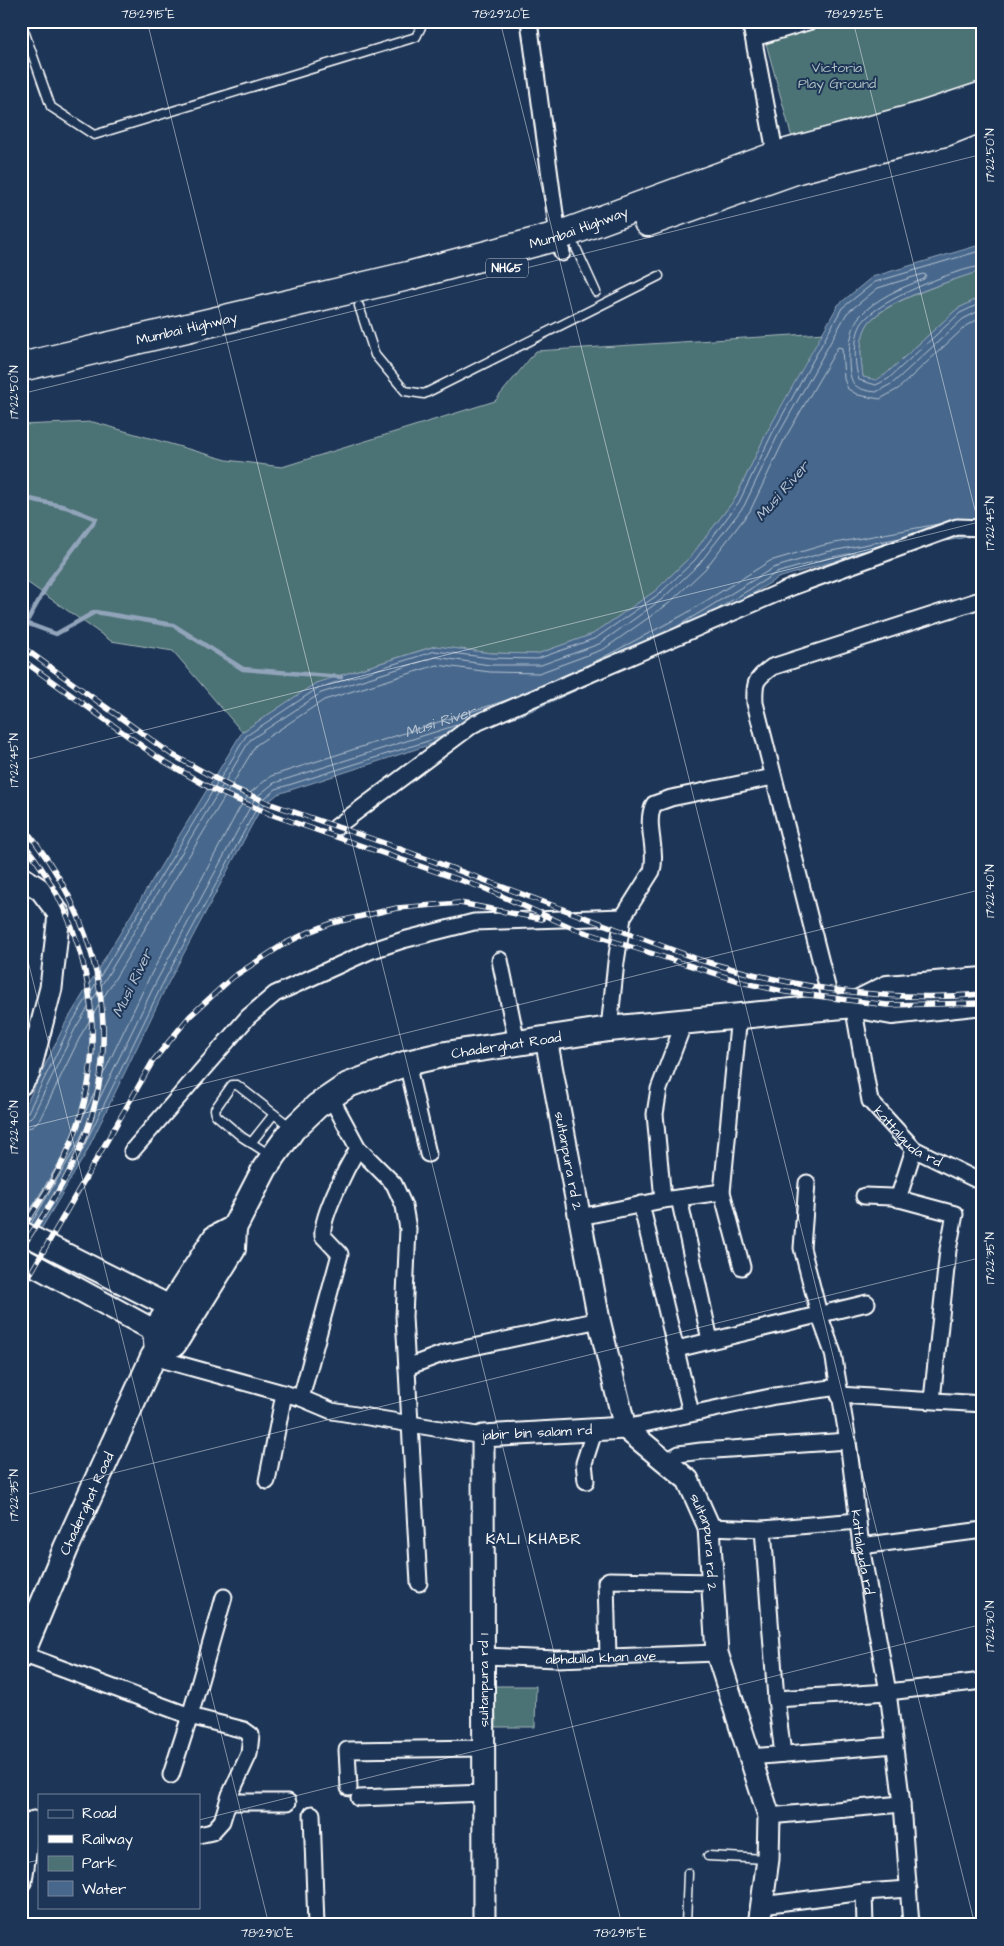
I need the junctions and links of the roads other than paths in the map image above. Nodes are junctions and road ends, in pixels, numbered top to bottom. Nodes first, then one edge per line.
1 (424, 21) edge
2 (529, 21) edge
3 (750, 21) edge
4 (811, 21) edge
5 (21, 22) edge
6 (754, 38) junction
7 (983, 96) edge
8 (983, 117) edge
9 (778, 166) junction
10 (565, 246) junction
11 (658, 276) dead end
12 (596, 292) dead end
13 (359, 306) junction
14 (21, 367) edge
15 (21, 384) edge
16 (983, 528) edge
17 (983, 599) edge
18 (774, 777) junction
19 (336, 827) dead end
20 (21, 877) edge
21 (623, 917) junction
22 (500, 960) dead end
23 (983, 980) edge
24 (983, 1002) edge
25 (843, 1006) junction
26 (739, 1015) junction
27 (685, 1020) junction
28 (609, 1029) junction
29 (546, 1039) junction
30 (517, 1043) junction
31 (407, 1063) junction
32 (21, 1084) edge
33 (330, 1096) junction
34 (274, 1114) junction
35 (294, 1129) junction
36 (251, 1143) junction
37 (358, 1148) junction
38 (914, 1149) junction
39 (132, 1151) dead end
40 (428, 1154) dead end
41 (273, 1157) junction
42 (807, 1183) dead end
43 (983, 1183) edge
44 (722, 1192) junction
45 (864, 1196) dead end
46 (898, 1198) junction
47 (671, 1199) junction
48 (641, 1204) junction
49 (580, 1217) junction
50 (234, 1228) junction
51 (21, 1232) edge
52 (21, 1258) edge
53 (742, 1267) dead end
54 (867, 1303) dead end
55 (171, 1307) junction
56 (819, 1314) junction
57 (599, 1320) junction
58 (710, 1340) junction
59 (155, 1346) junction
60 (677, 1349) junction
61 (407, 1367) junction
62 (839, 1391) junction
63 (284, 1394) junction
64 (300, 1398) junction
65 (932, 1400) junction
66 (983, 1404) edge
67 (691, 1413) junction
68 (408, 1424) junction
69 (625, 1428) junction
70 (595, 1429) junction
71 (484, 1436) junction
72 (848, 1441) junction
73 (666, 1460) junction
74 (267, 1481) dead end
75 (586, 1481) dead end
76 (858, 1522) junction
77 (709, 1526) junction
78 (763, 1529) junction
79 (983, 1530) edge
80 (861, 1546) junction
81 (419, 1582) dead end
82 (712, 1582) junction
83 (224, 1597) dead end
84 (716, 1653) junction
85 (22, 1655) edge
86 (484, 1656) junction
87 (608, 1657) junction
88 (983, 1681) edge
89 (888, 1692) junction
90 (776, 1699) junction
91 (190, 1716) junction
92 (895, 1745) junction
93 (483, 1748) junction
94 (783, 1754) junction
95 (750, 1756) junction
96 (171, 1775) dead end
97 (483, 1793) junction
98 (228, 1802) junction
99 (288, 1802) dead end
100 (902, 1804) junction
101 (312, 1814) dead end
102 (769, 1816) junction
103 (31, 1818) edge
104 (200, 1835) edge
105 (708, 1856) dead end
106 (768, 1859) junction
107 (688, 1873) dead end
108 (21, 1884) edge
109 (909, 1889) junction
110 (864, 1892) junction
111 (760, 1915) edge
112 (316, 1925) edge
113 (484, 1925) edge
114 (686, 1925) edge
115 (865, 1925) edge
116 (911, 1925) edge

1 - 5 lane
2 - 10 street
3 - 6 street
4 - 6 street
6 - 9 street
7 - 9 highway, Mumbai Highway / NH65
8 - 9 highway, Mumbai Highway / NH65
9 - 10 highway, Mumbai Highway / NH65
10 - 12 lane
10 - 13 highway, Mumbai Highway / NH65
10 - 14 highway, Mumbai Highway / NH65
11 - 13 lane
13 - 15 highway, Mumbai Highway / NH65
16 - 19 street
17 - 18 street, kattalguda rd
18 - 21 street
18 - 25 street, kattalguda rd
20 - 32 street
21 - 28 street
21 - 39 street
22 - 30 street
23 - 25 main road, Chaderghat Road
24 - 25 main road, Chaderghat Road
25 - 26 main road, Chaderghat Road
25 - 38 street, kattalguda rd
26 - 27 main road, Chaderghat Road
26 - 44 street
27 - 28 main road, Chaderghat Road
27 - 47 street
28 - 29 main road, Chaderghat Road
29 - 30 main road, Chaderghat Road
29 - 49 street, sultanpura rd 2
30 - 31 main road, Chaderghat Road
31 - 33 main road, Chaderghat Road
31 - 40 street
33 - 35 main road, Chaderghat Road
33 - 37 street
34 - 35 lane
34 - 36 lane
34 - 36 lane
35 - 41 main road, Chaderghat Road
36 - 41 lane
37 - 61 street
37 - 64 street
38 - 43 street, kattalguda rd
38 - 46 street
41 - 50 main road, Chaderghat Road
42 - 56 street, kattalguda rd
44 - 47 street
44 - 53 street
45 - 46 street
46 - 65 street
47 - 48 street
47 - 58 street
48 - 49 street
48 - 60 street
49 - 57 street, sultanpura rd 2
50 - 55 main road, Chaderghat Road
50 - 59 main road, Chaderghat Road
51 - 55 street
52 - 59 street
54 - 56 street
55 - 59 main road, Chaderghat Road
56 - 58 street
56 - 62 street, kattalguda rd
57 - 61 street
57 - 69 street, sultanpura rd 2
58 - 60 street
59 - 63 street, jabir bin salam rd
59 - 85 main road, Chaderghat Road
60 - 67 street
61 - 68 street
62 - 65 street, jabir bin salam rd
62 - 67 street, jabir bin salam rd
62 - 72 street, kattalguda rd
63 - 64 street, jabir bin salam rd
63 - 74 street
64 - 68 street, jabir bin salam rd
65 - 66 street, jabir bin salam rd
67 - 69 street, jabir bin salam rd
68 - 71 street, jabir bin salam rd
68 - 81 street
69 - 70 street, jabir bin salam rd
69 - 73 street, sultanpura rd 2
70 - 71 street, jabir bin salam rd
70 - 75 street
71 - 86 street, sultanpura rd 1
72 - 73 street
72 - 76 street, kattalguda rd
73 - 77 street, sultanpura rd 2
76 - 78 street
76 - 80 street, kattalguda rd
77 - 78 street
77 - 82 street, sultanpura rd 2
78 - 90 street
79 - 80 street
80 - 89 street, kattalguda rd
82 - 84 street, sultanpura rd 2
82 - 87 street
83 - 91 street
84 - 87 street, abhdulla khan ave
84 - 95 street, sultanpura rd 2
85 - 91 street
86 - 87 street, abhdulla khan ave
86 - 93 street, sultanpura rd 1
88 - 89 street
89 - 90 street
89 - 92 street, kattalguda rd
90 - 94 street
91 - 96 street
91 - 98 street
92 - 94 street
92 - 100 street, kattalguda rd
93 - 97 street, sultanpura rd 1
93 - 97 street
94 - 95 street
95 - 102 street, sultanpura rd 2
97 - 113 street, sultanpura rd 1
98 - 99 street
98 - 104 street
100 - 102 street
100 - 109 street, kattalguda rd
101 - 112 street
102 - 106 street, sultanpura rd 2
103 - 108 street
105 - 106 lane
106 - 111 street, sultanpura rd 2
107 - 114 lane
109 - 110 street
109 - 116 street, kattalguda rd
110 - 111 street
110 - 115 street

